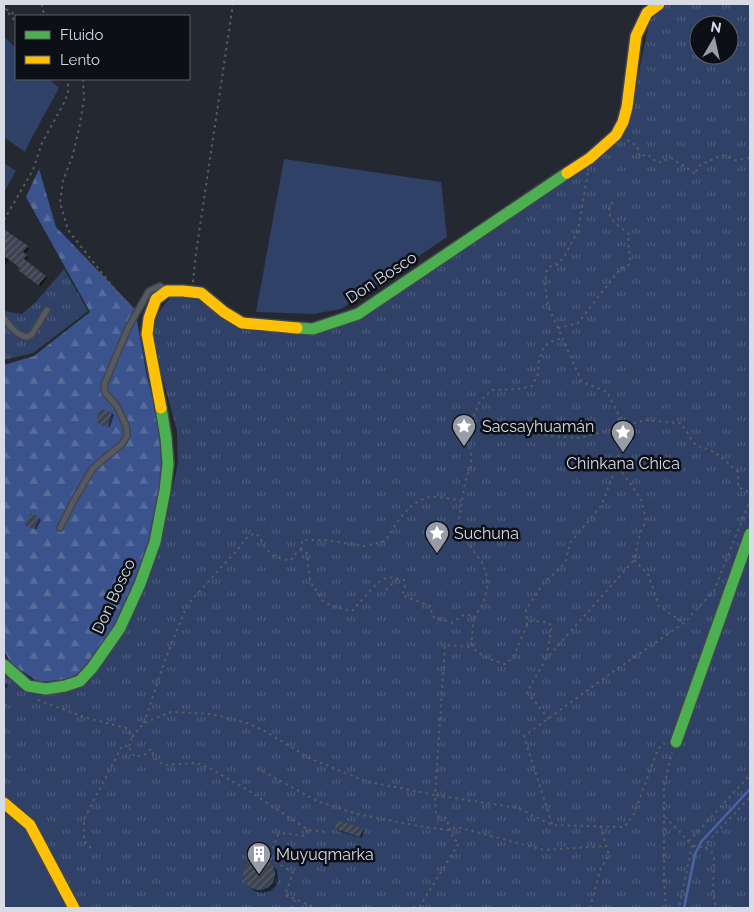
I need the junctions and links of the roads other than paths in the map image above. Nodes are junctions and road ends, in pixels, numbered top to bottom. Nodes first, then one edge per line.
1 (659, 4) edge
2 (167, 291) junction
3 (46, 310) dead end
4 (4, 318) edge
5 (60, 528) dead end
6 (750, 534) edge
7 (4, 665) edge
8 (676, 742) road end
9 (4, 803) edge
10 (74, 908) edge

1 - 2 street, Don Bosco
2 - 5 lane
2 - 7 street, Don Bosco
3 - 4 lane
6 - 8 street
9 - 10 street

